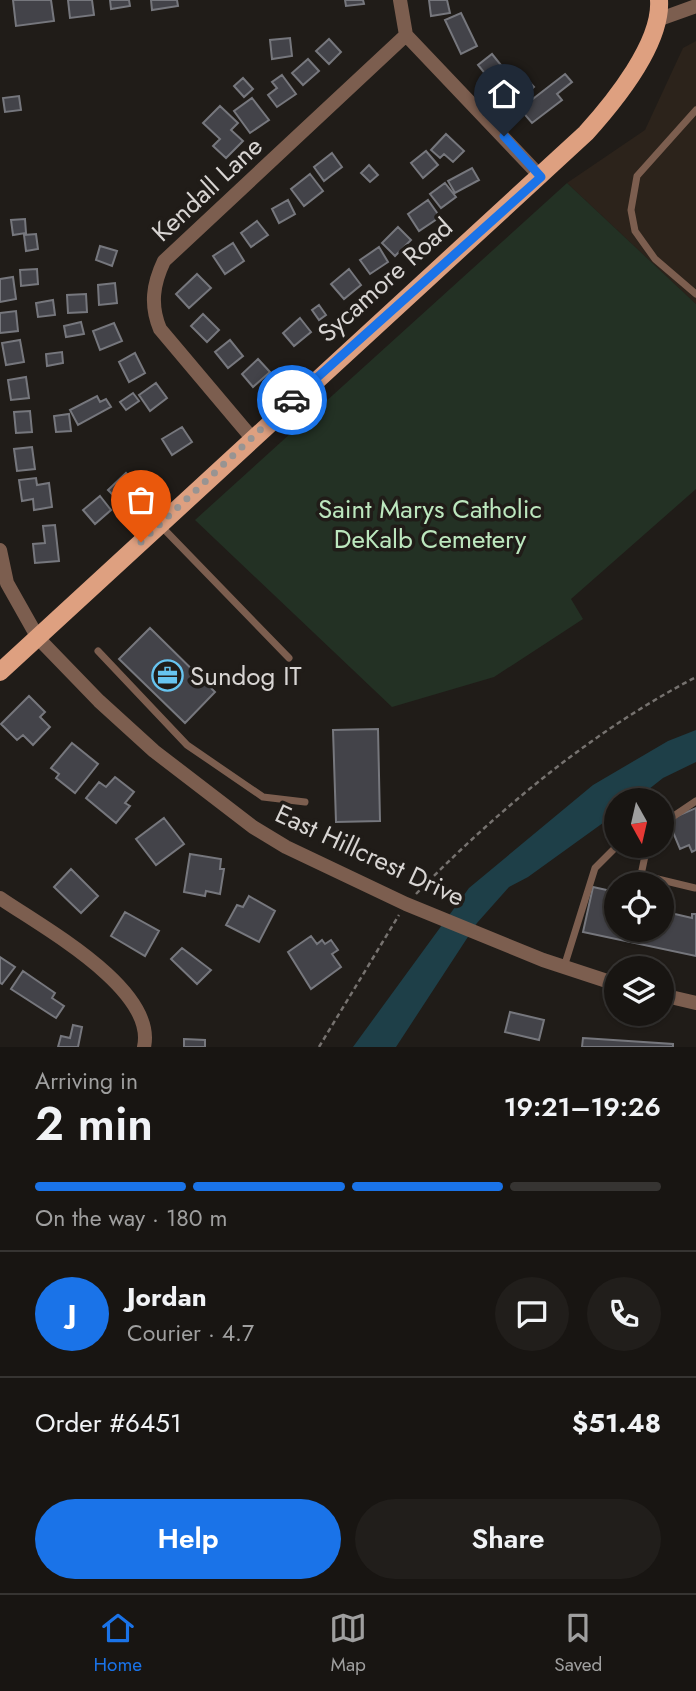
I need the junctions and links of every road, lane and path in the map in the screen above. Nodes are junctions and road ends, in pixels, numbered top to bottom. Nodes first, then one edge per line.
1 (400, 0) edge
2 (659, 0) edge
3 (696, 6) edge
4 (660, 19) junction
5 (406, 35) junction
6 (696, 110) edge
7 (541, 177) junction
8 (696, 294) edge
9 (251, 437) junction
10 (159, 525) junction
11 (0, 550) edge
12 (38, 638) junction
13 (98, 651) dead end
14 (289, 658) dead end
15 (0, 672) edge
16 (696, 677) edge
17 (696, 801) edge
18 (305, 802) dead end
19 (674, 816) edge
20 (605, 858) edge
21 (644, 858) edge
22 (695, 888) edge
23 (0, 898) edge
24 (406, 904) junction
25 (564, 967) junction
26 (604, 980) edge
27 (674, 998) edge
28 (696, 1003) edge
29 (144, 1047) edge
30 (319, 1047) edge

1 - 5 street
2 - 4 main road
3 - 4 street
4 - 7 main road, Sycamore Road
5 - 7 street
5 - 9 street, Kendall Lane
6 - 8 lane
7 - 9 main road, Sycamore Road
9 - 10 main road, Sycamore Road
10 - 12 main road, Sycamore Road
10 - 14 lane
11 - 12 street, East Hillcrest Drive
12 - 15 main road, Sycamore Road
12 - 24 street, East Hillcrest Drive
13 - 18 lane
16 - 24 path
17 - 19 lane
20 - 25 lane
21 - 22 lane
23 - 29 street
24 - 25 street, East Hillcrest Drive
24 - 30 path
25 - 26 street, East Hillcrest Drive
27 - 28 street

